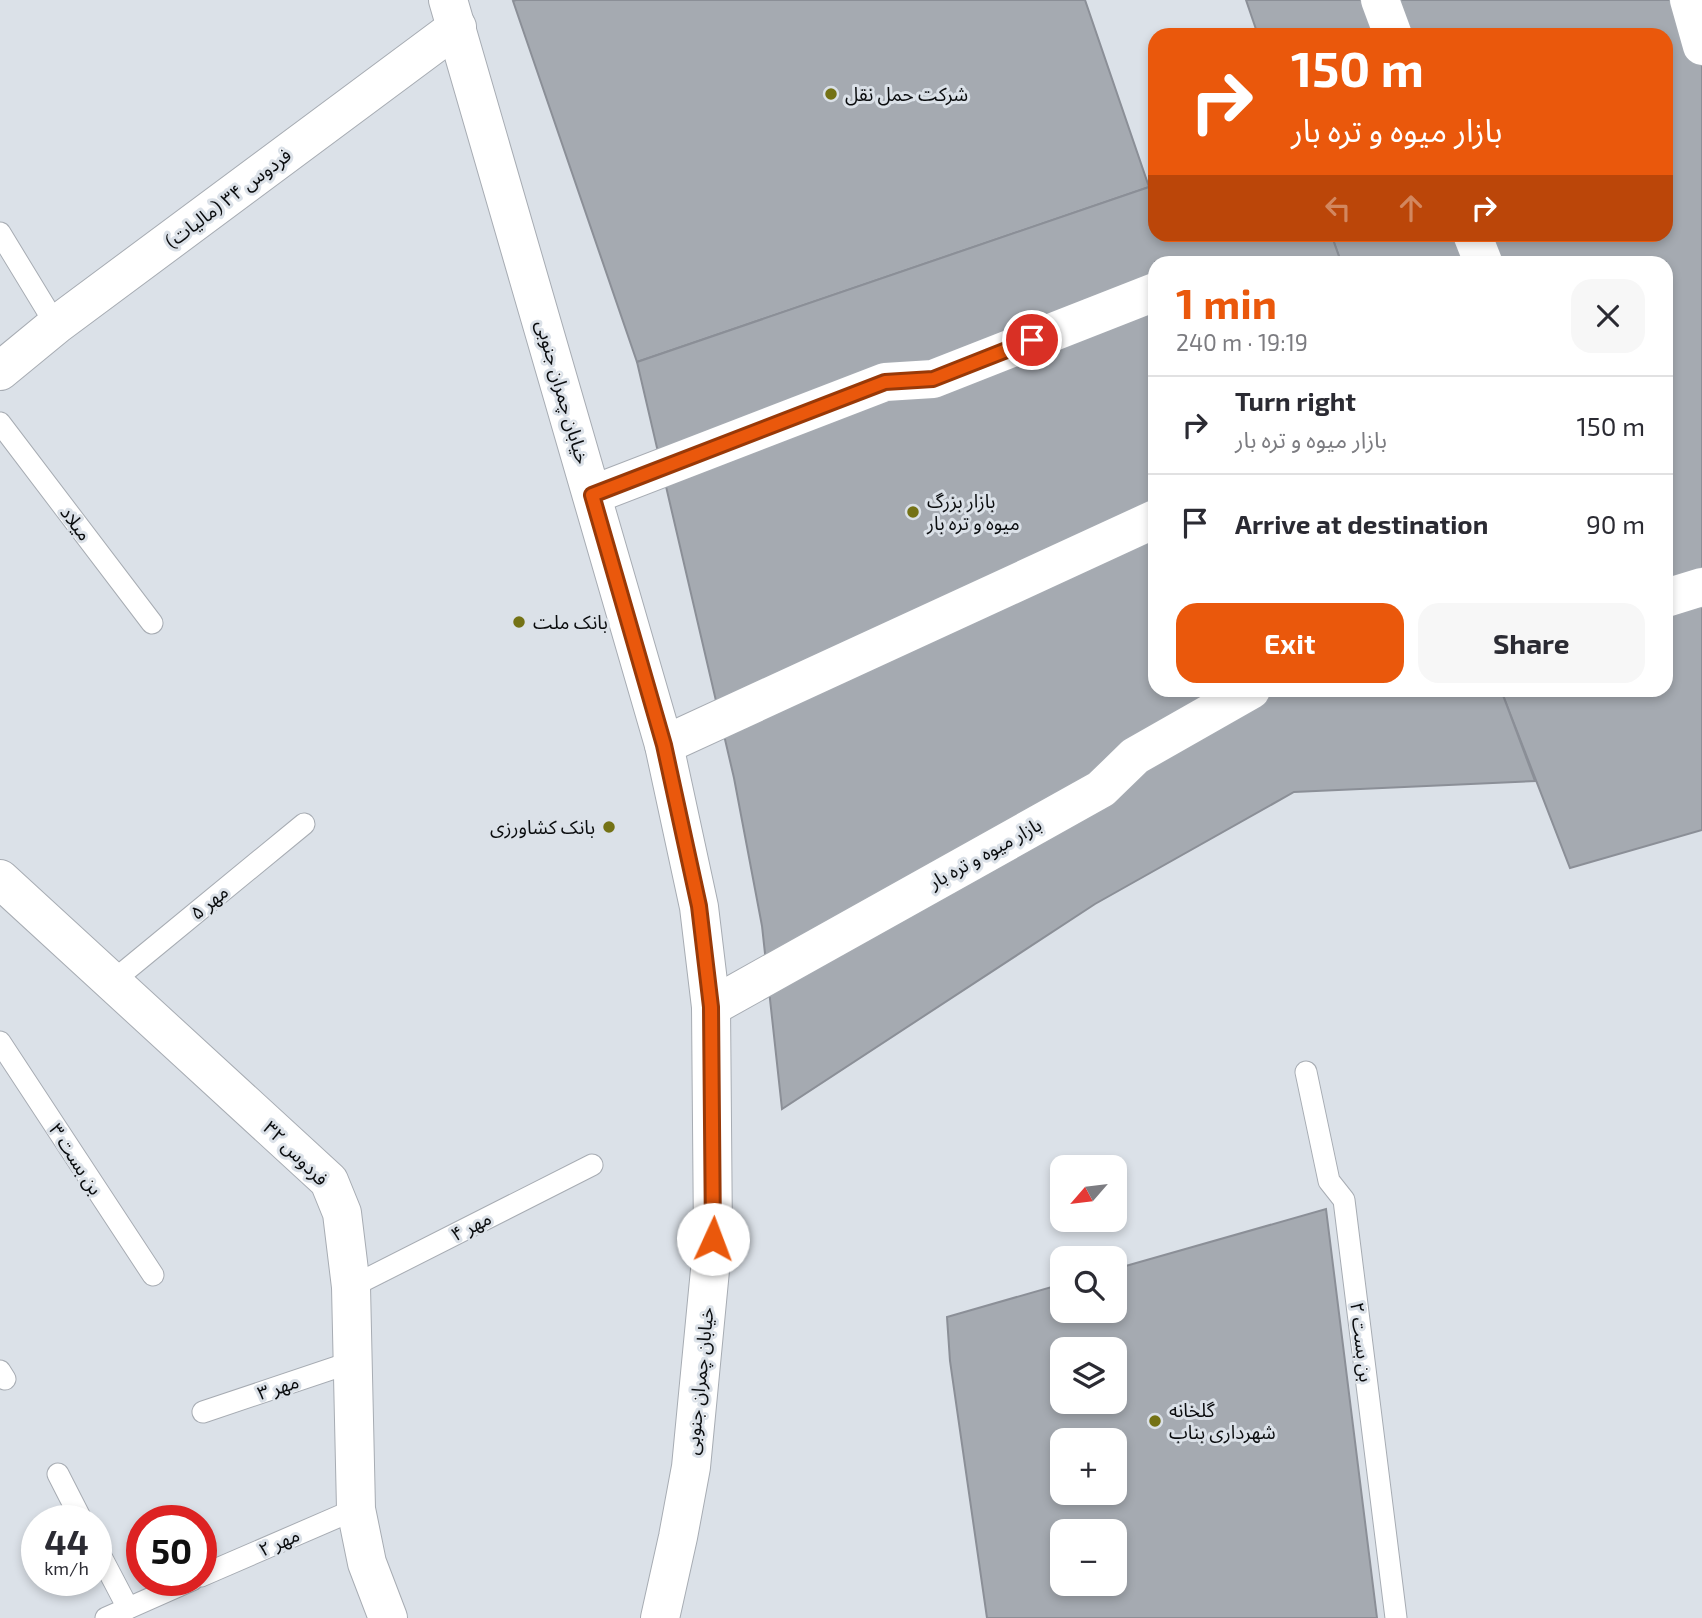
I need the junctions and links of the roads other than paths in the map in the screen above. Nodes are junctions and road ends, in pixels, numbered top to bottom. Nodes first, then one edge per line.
1 (1380, 0) edge
2 (1689, 0) edge
3 (452, 13) edge
4 (1390, 28) edge
5 (1702, 46) edge
6 (0, 233) edge
7 (1148, 295) edge
8 (56, 325) junction
9 (0, 371) edge
10 (0, 423) edge
11 (592, 495) junction
12 (1148, 522) edge
13 (1702, 587) edge
14 (1673, 596) edge
15 (152, 623) dead end
16 (1239, 697) edge
17 (664, 745) junction
18 (304, 824) dead end
19 (0, 879) edge
20 (113, 981) junction
21 (711, 1007) junction
22 (0, 1042) edge
23 (1306, 1072) dead end
24 (592, 1165) dead end
25 (153, 1275) dead end
26 (351, 1287) junction
27 (352, 1363) junction
28 (203, 1412) dead end
29 (58, 1475) dead end
30 (74, 1505) edge
31 (356, 1508) junction
32 (217, 1569) edge
33 (112, 1578) edge
34 (155, 1596) edge
35 (128, 1608) junction
36 (106, 1618) edge
37 (388, 1618) edge
38 (660, 1618) edge
39 (1396, 1618) edge

1 - 4 street
2 - 5 street
3 - 8 street, فردوس ۳۴ (مالیات)
3 - 11 street, خیابان چمران جنوبی
6 - 8 lane
7 - 11 street
8 - 9 street, فردوس ۳۴ (مالیات)
10 - 15 lane, میلاد
11 - 17 street, خیابان چمران جنوبی
12 - 17 street
13 - 14 street
16 - 21 street, بازار میوه و تره بار
17 - 21 street, خیابان چمران جنوبی
18 - 20 lane, مهر ۵
19 - 20 street, فردوس ۳۲
20 - 26 street, فردوس ۳۲
21 - 38 street, خیابان چمران جنوبی
22 - 25 lane, بن بست ۳
23 - 39 lane, بن بست ۲
24 - 26 lane, مهر ۴
26 - 27 street, فردوس ۳۲
27 - 28 lane, مهر ۳
27 - 31 street, فردوس ۳۲
29 - 30 lane
31 - 32 lane, مهر ۲
31 - 37 street, فردوس ۳۲
33 - 35 lane
34 - 35 lane
35 - 36 lane

